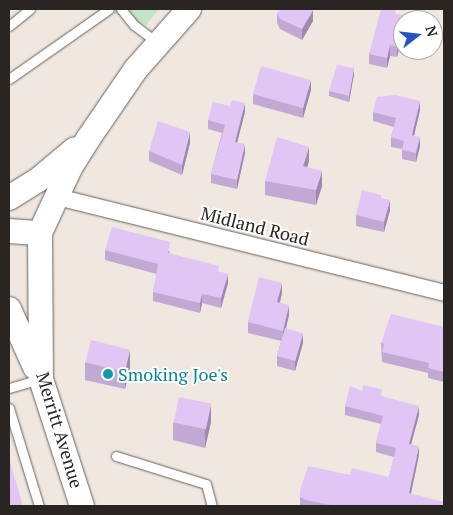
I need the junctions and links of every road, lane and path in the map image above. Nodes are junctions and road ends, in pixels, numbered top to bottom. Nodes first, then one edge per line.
1 (30, 9) edge
2 (109, 9) edge
3 (121, 9) edge
4 (189, 9) edge
5 (9, 26) edge
6 (159, 44) junction
7 (9, 79) edge
8 (88, 139) junction
9 (57, 196) junction
10 (9, 198) edge
11 (9, 231) edge
12 (40, 233) junction
13 (444, 294) edge
14 (9, 309) edge
15 (41, 379) junction
16 (9, 388) edge
17 (9, 408) edge
18 (116, 456) dead end
19 (87, 505) edge
20 (38, 506) edge
21 (212, 506) edge

1 - 5 lane
2 - 7 lane
3 - 6 lane
4 - 6 street
6 - 8 street
8 - 9 street
8 - 10 street
9 - 12 street
9 - 13 street, Midland Road
11 - 12 street
12 - 15 street, Merritt Avenue
14 - 15 street
15 - 16 lane
15 - 19 street, Merritt Avenue
17 - 20 lane
18 - 21 lane

